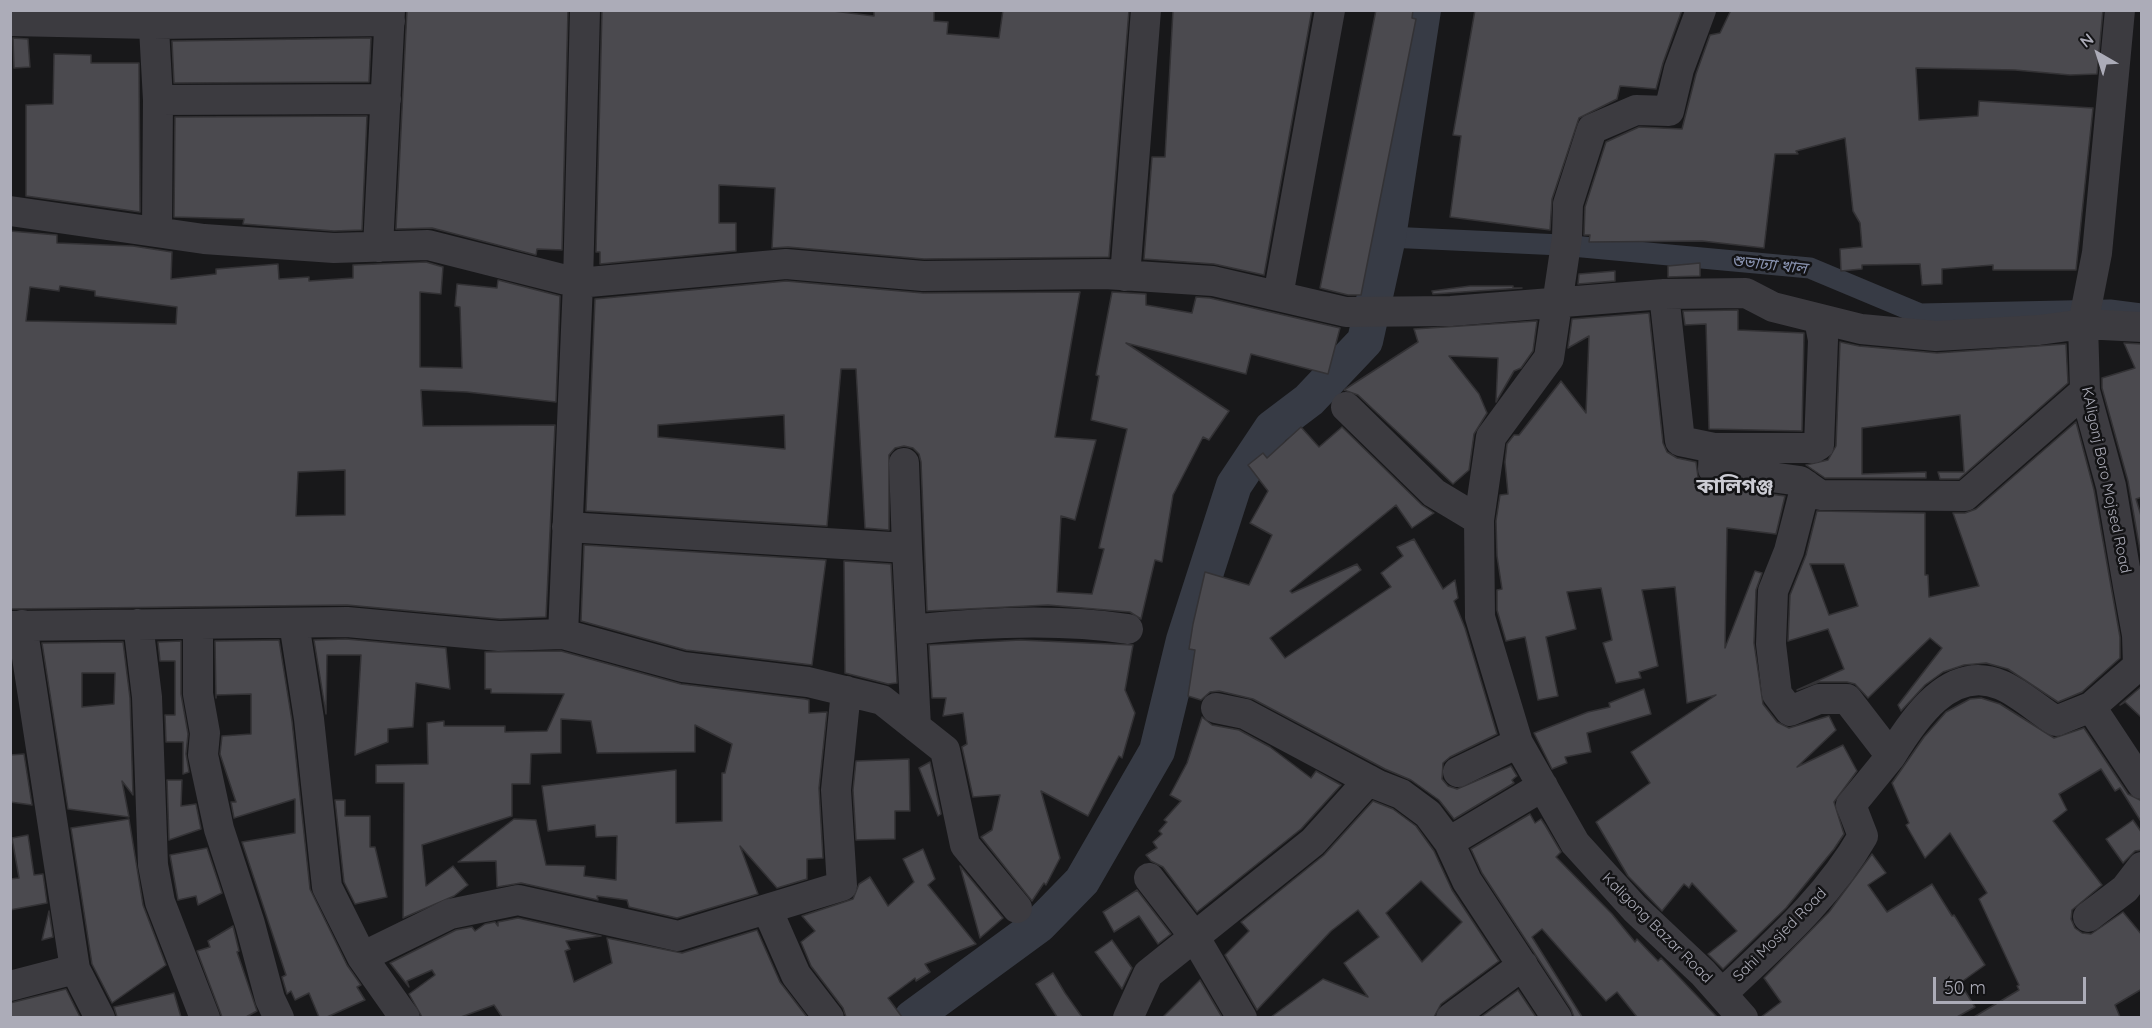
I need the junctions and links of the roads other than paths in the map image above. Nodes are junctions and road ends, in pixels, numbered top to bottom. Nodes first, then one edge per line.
1 (585, 10) edge
2 (1146, 10) edge
3 (1330, 10) edge
4 (1701, 10) edge
5 (2120, 10) edge
6 (80, 16) edge
7 (288, 16) edge
8 (390, 16) edge
9 (153, 17) edge
10 (10, 21) edge
11 (386, 99) junction
12 (158, 100) junction
13 (10, 211) edge
14 (157, 231) junction
15 (378, 247) junction
16 (1125, 276) junction
17 (578, 283) junction
18 (1664, 294) junction
19 (1278, 296) junction
20 (1558, 302) junction
21 (1819, 319) junction
22 (2083, 324) junction
23 (2142, 327) edge
24 (2085, 391) junction
25 (1346, 407) dead end
26 (1714, 448) junction
27 (904, 463) dead end
28 (1806, 485) junction
29 (1479, 520) junction
30 (567, 527) junction
31 (907, 548) junction
32 (2135, 583) edge
33 (294, 623) junction
34 (138, 624) junction
35 (198, 624) junction
36 (16, 625) edge
37 (1128, 629) dead end
38 (911, 630) junction
39 (562, 633) junction
40 (2140, 668) edge
41 (846, 691) junction
42 (2091, 707) junction
43 (1216, 708) dead end
44 (916, 727) junction
45 (1518, 742) junction
46 (1891, 756) junction
47 (1458, 772) dead end
48 (1369, 780) junction
49 (2142, 784) edge
50 (1543, 786) junction
51 (1449, 842) junction
52 (2142, 867) edge
53 (1149, 878) dead end
54 (1017, 908) dead end
55 (767, 909) junction
56 (2088, 917) dead end
57 (1194, 936) junction
58 (362, 957) junction
59 (1523, 966) junction
60 (75, 969) junction
61 (10, 986) edge
62 (1722, 994) junction
63 (100, 1017) edge
64 (205, 1017) edge
65 (279, 1017) edge
66 (405, 1017) edge
67 (829, 1017) edge
68 (1128, 1017) edge
69 (1242, 1017) edge
70 (1451, 1017) edge
71 (1557, 1017) edge
72 (1743, 1017) edge

1 - 17 street
2 - 16 street
3 - 19 street
4 - 20 street, Kaligong Bazar Road
5 - 22 street, KAligonj Boro Mojsed Road
6 - 9 street
6 - 10 street
7 - 8 street
7 - 9 street
8 - 11 street
9 - 12 street
11 - 12 street
11 - 15 street
12 - 14 street
13 - 14 street
14 - 15 street
15 - 17 street
16 - 17 street
16 - 19 street
17 - 30 street
18 - 20 street
18 - 21 street
18 - 26 street
19 - 20 street
20 - 29 street, Kaligong Bazar Road
21 - 22 street
21 - 26 street
22 - 23 street
22 - 24 street, KAligonj Boro Mojsed Road
24 - 28 street
24 - 32 street, KAligonj Boro Mojsed Road
25 - 29 street
26 - 28 street
27 - 31 street
28 - 46 street
29 - 45 street, Kaligong Bazar Road
30 - 31 street
30 - 39 street
31 - 38 street
32 - 40 street, KAligonj Boro Mojsed Road
33 - 35 street
33 - 39 street
33 - 58 street
34 - 35 street
34 - 36 street
34 - 64 street
35 - 65 street
36 - 60 street
37 - 38 street
38 - 44 street
39 - 41 street
40 - 42 street
41 - 44 street
41 - 55 street
42 - 46 street
42 - 49 street
43 - 48 street
44 - 54 street
45 - 47 street
45 - 50 street, Kaligong Bazar Road
46 - 62 street, Sahi Mosjed Road
48 - 51 street
48 - 57 street
50 - 51 street
50 - 62 street, Kaligong Bazar Road
51 - 59 street
52 - 56 street
53 - 57 street
55 - 58 street
55 - 67 street
57 - 68 street
57 - 69 street
58 - 66 street
59 - 70 street
59 - 71 street
60 - 61 street
60 - 63 street
62 - 72 street, Kaligong Bazar Road

